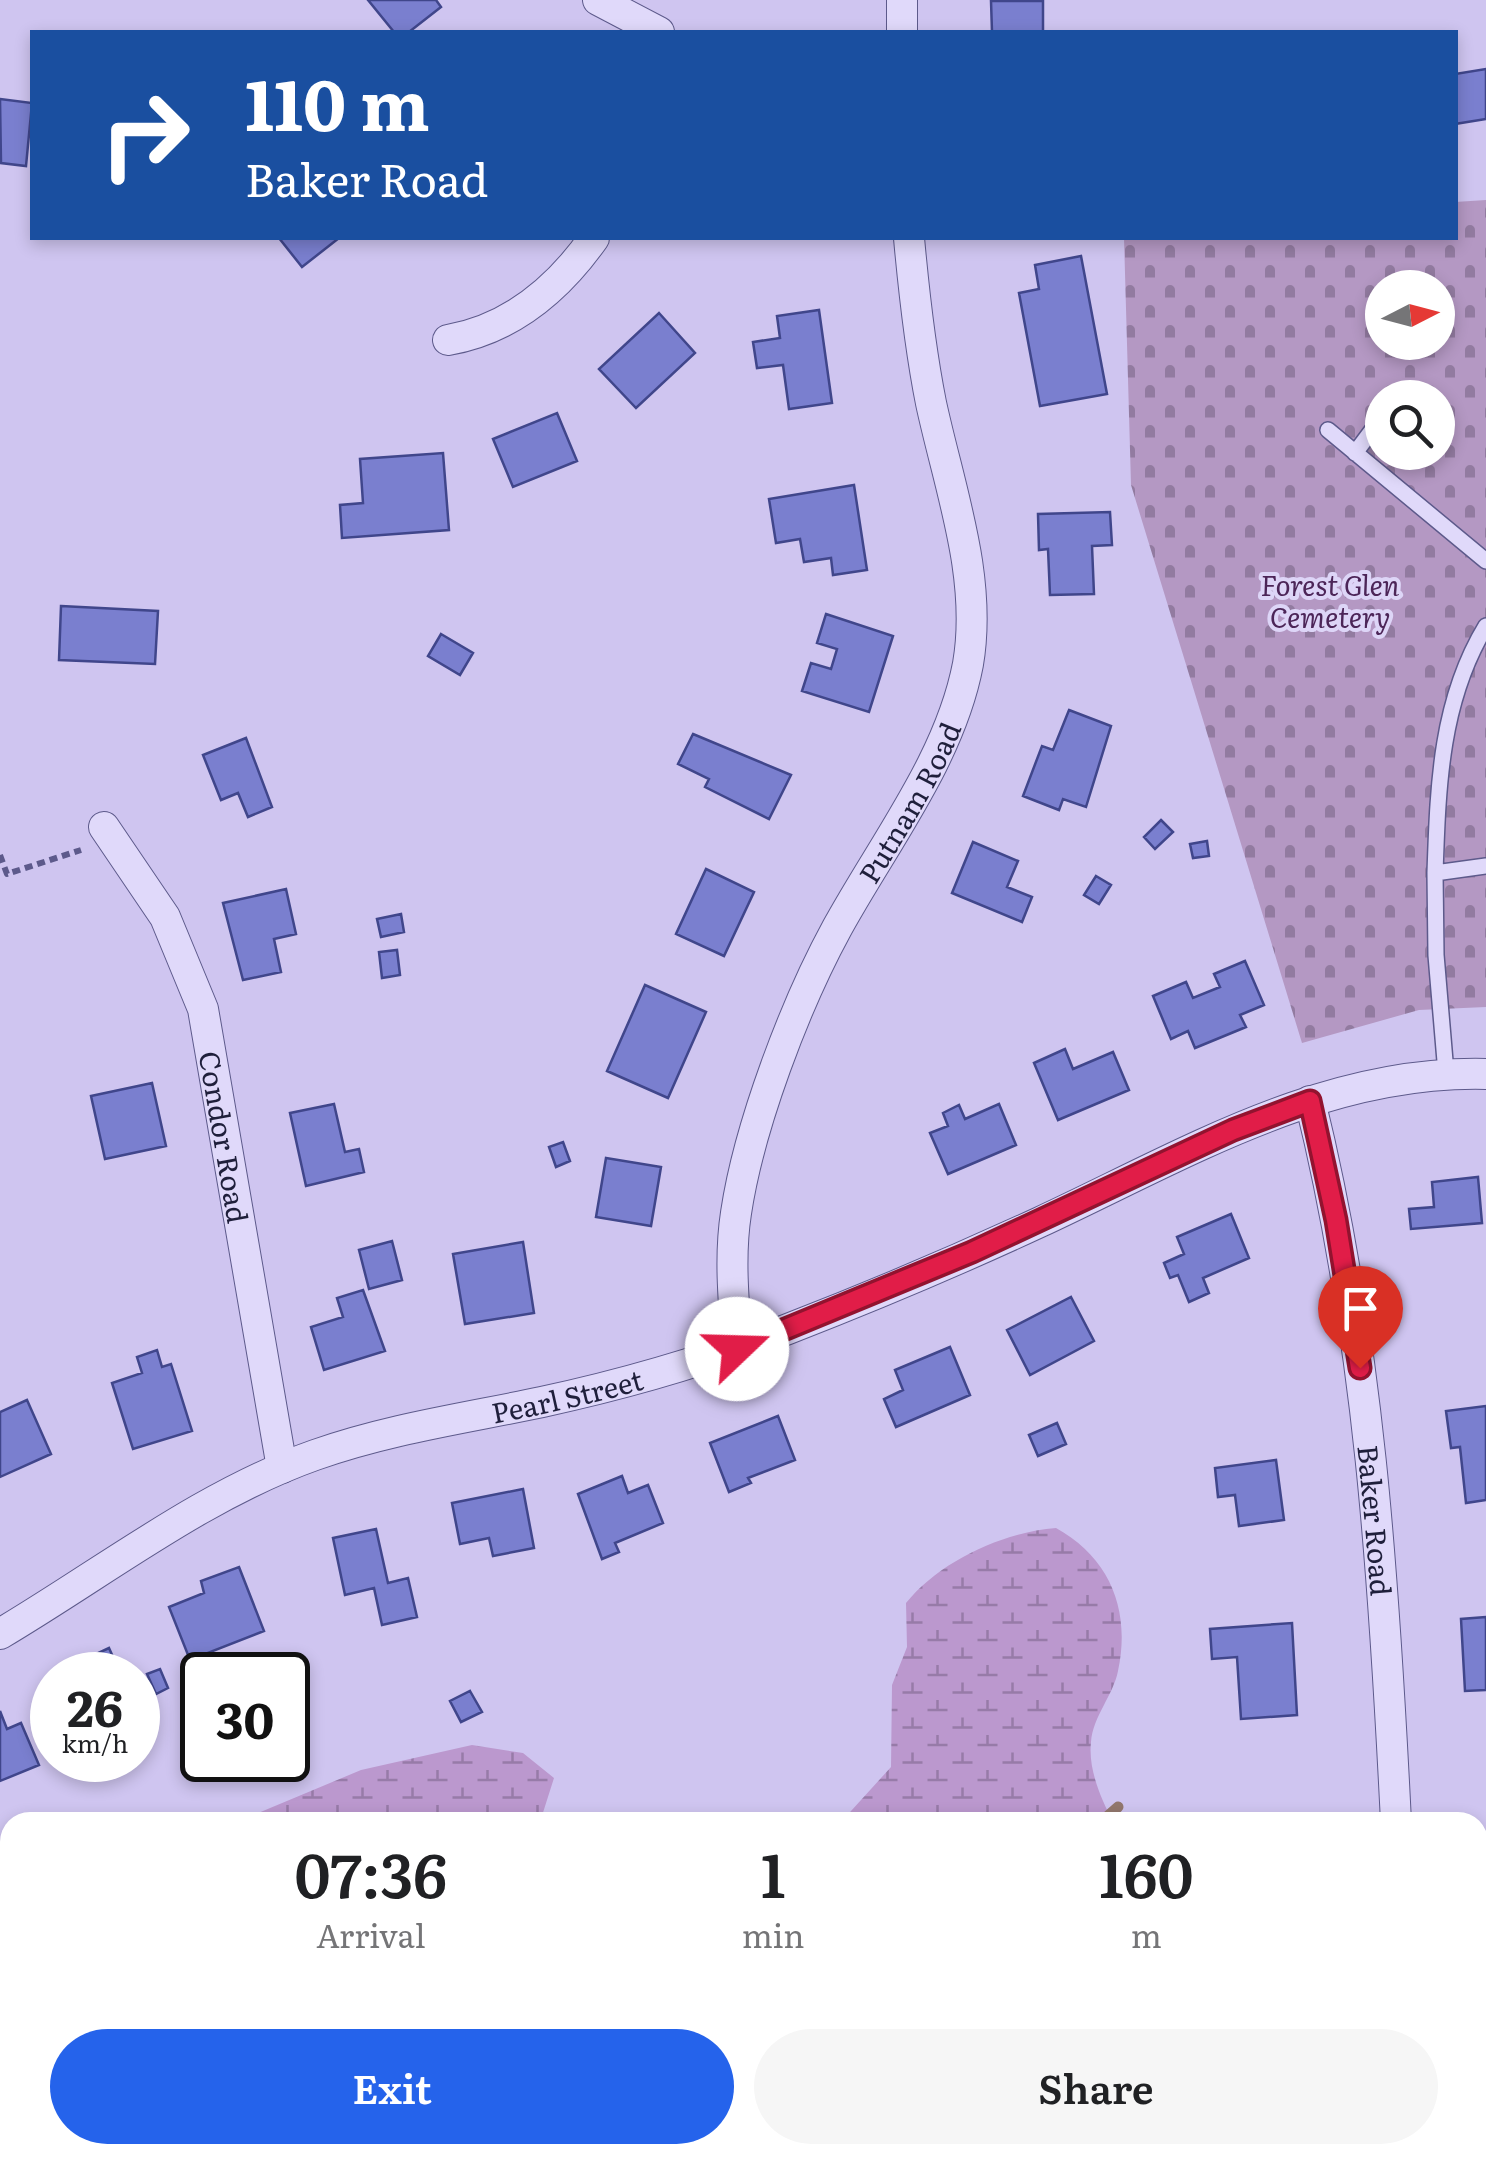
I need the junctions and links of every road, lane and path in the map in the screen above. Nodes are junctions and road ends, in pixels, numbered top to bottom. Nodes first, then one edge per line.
1 (598, 0) edge
2 (902, 0) edge
3 (655, 30) edge
4 (902, 30) edge
5 (592, 240) edge
6 (909, 240) edge
7 (448, 340) dead end
8 (1328, 430) dead end
9 (1365, 439) edge
10 (1355, 452) junction
11 (1486, 562) edge
12 (1486, 626) edge
13 (109, 833) joint
14 (0, 855) edge
15 (1486, 866) edge
16 (1435, 873) junction
17 (1446, 1073) junction
18 (1486, 1074) edge
19 (1310, 1101) junction
20 (737, 1349) junction
21 (282, 1468) junction
22 (0, 1634) edge
23 (1396, 1812) edge

1 - 3 street
2 - 4 street
5 - 7 street
6 - 20 street, Putnam Road
8 - 10 lane
9 - 10 lane
10 - 11 lane
12 - 16 lane
13 - 14 path
13 - 21 street, Condor Road
15 - 16 lane
16 - 17 lane
17 - 18 street, Pearl Street
17 - 19 street, Pearl Street
19 - 20 street, Pearl Street
19 - 23 street, Baker Road
20 - 21 street, Pearl Street
21 - 22 street, Pearl Street

